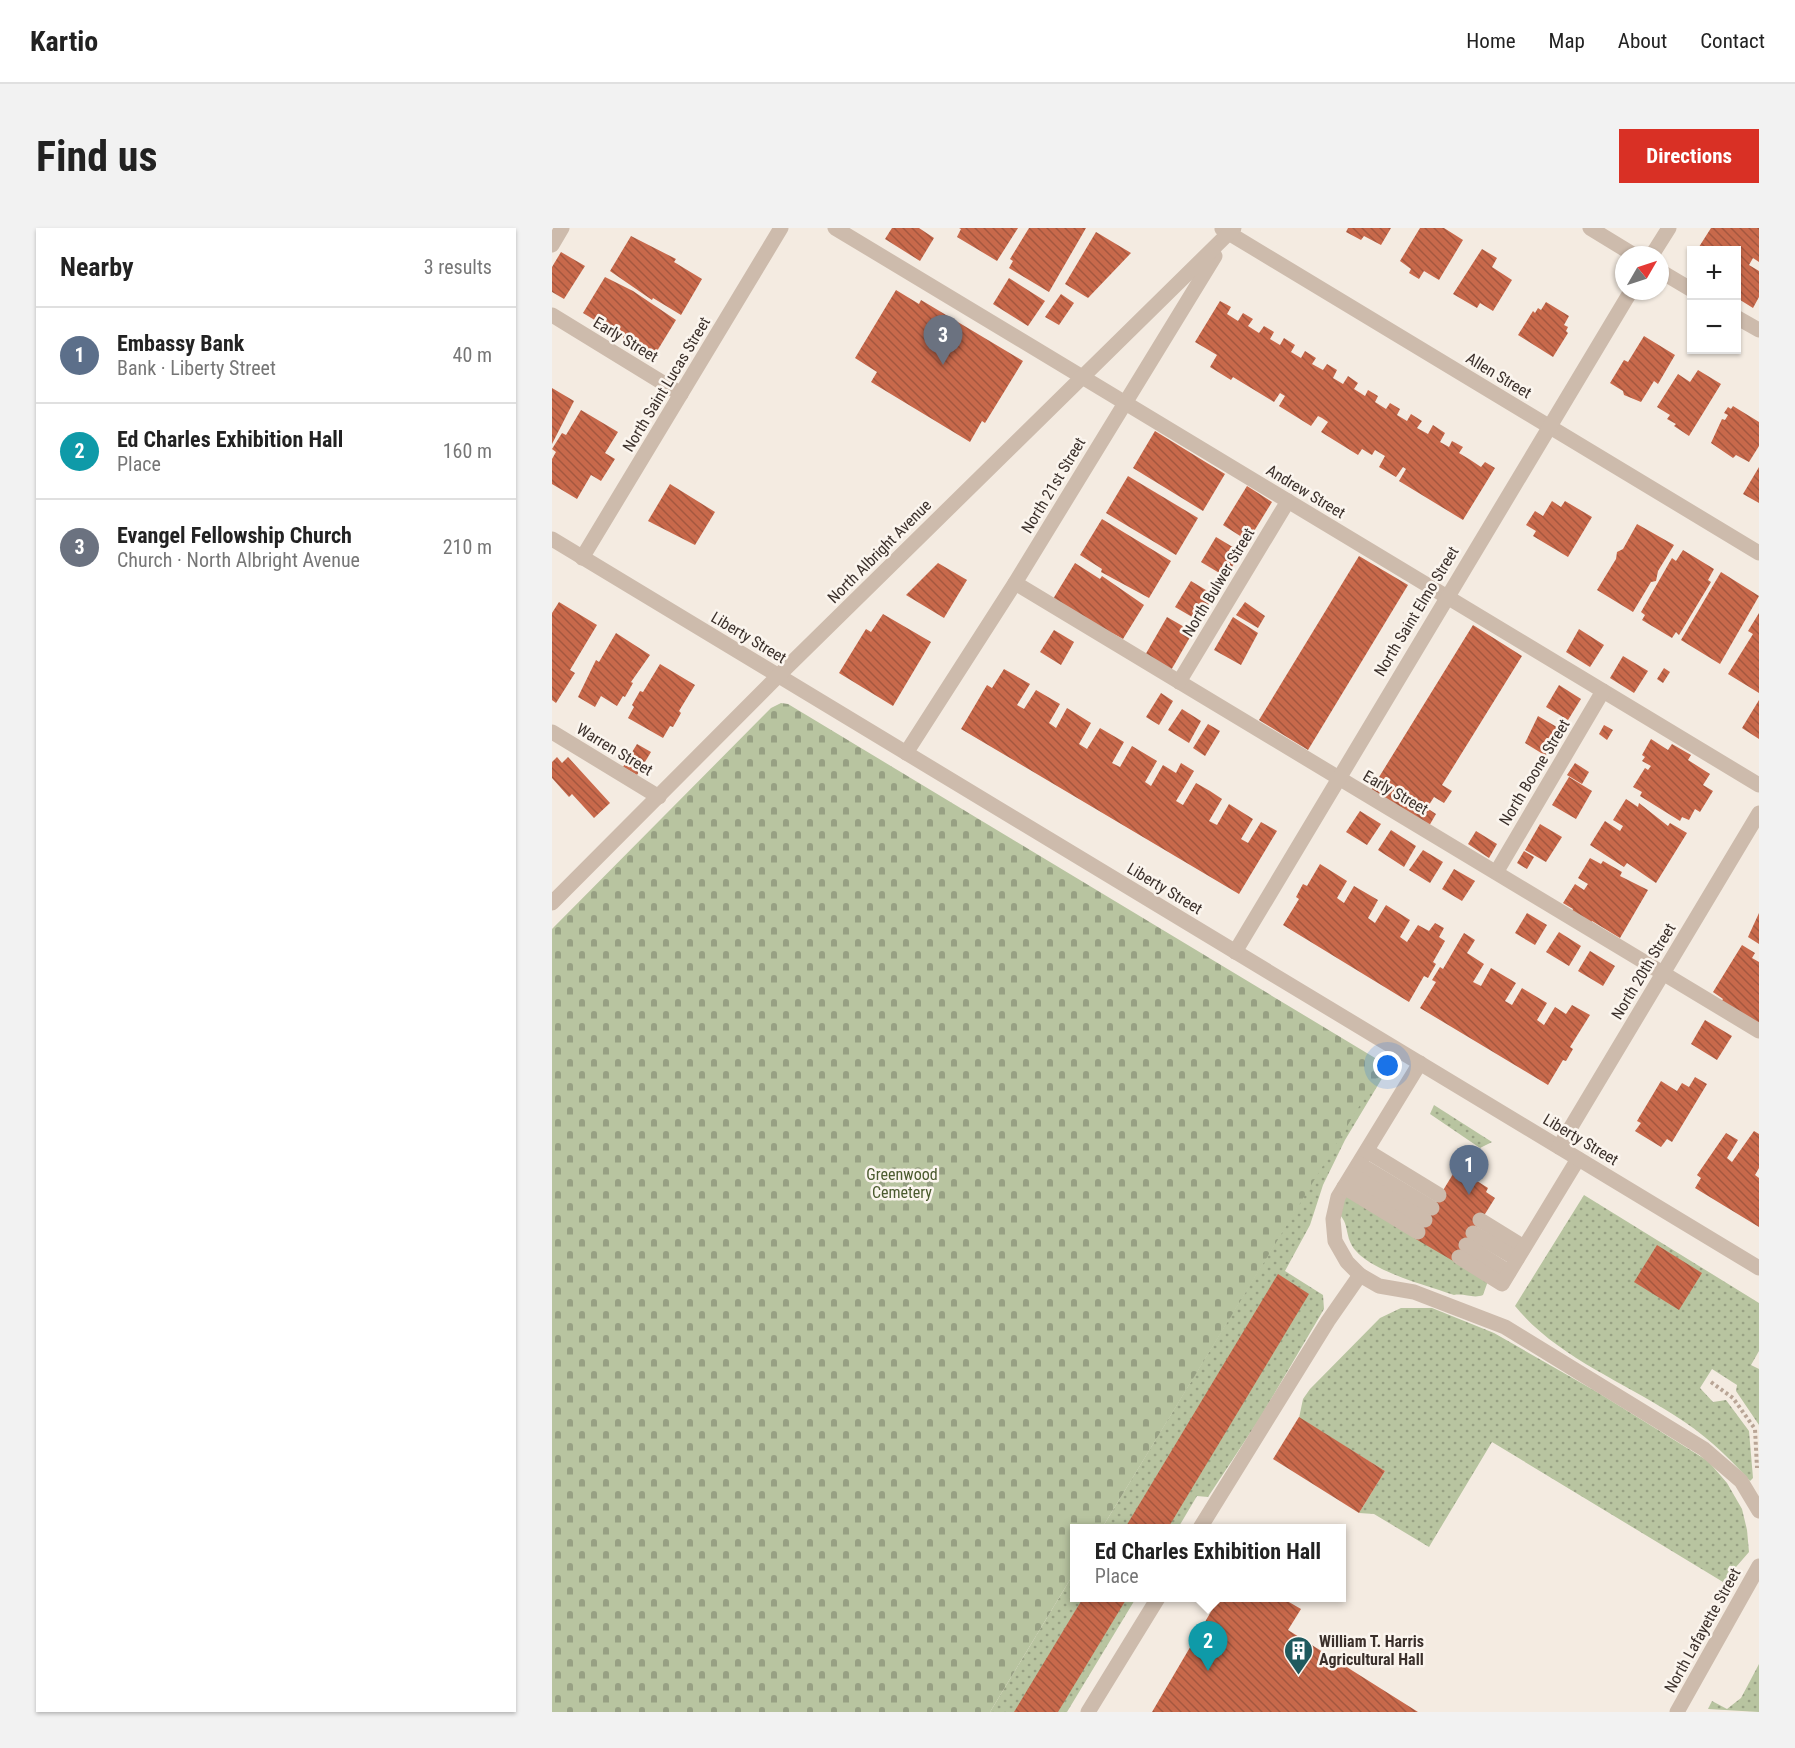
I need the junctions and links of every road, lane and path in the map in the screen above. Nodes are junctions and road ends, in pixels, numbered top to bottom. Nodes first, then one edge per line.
1 (562, 228) edge
2 (781, 228) edge
3 (835, 228) edge
4 (1590, 228) edge
5 (1669, 228) edge
6 (1228, 230) edge
7 (552, 245) edge
8 (1619, 246) edge
9 (1658, 246) edge
10 (1669, 276) edge
11 (1687, 287) edge
12 (1626, 300) edge
13 (552, 315) edge
14 (1741, 319) edge
15 (1759, 330) edge
16 (1083, 378) junction
17 (681, 394) junction
18 (1124, 402) junction
19 (1549, 426) junction
20 (1288, 501) junction
21 (552, 540) edge
22 (1759, 553) edge
23 (582, 558) junction
24 (1015, 583) junction
25 (1446, 597) junction
26 (778, 676) junction
27 (1179, 682) junction
28 (1603, 691) junction
29 (552, 732) edge
30 (906, 753) junction
31 (1338, 779) junction
32 (1759, 785) edge
33 (658, 797) junction
34 (1759, 813) edge
35 (1497, 871) junction
36 (552, 903) edge
37 (1235, 952) junction
38 (1662, 974) junction
39 (1759, 1031) edge
40 (1420, 1063) junction
41 (1559, 1147) junction
42 (1578, 1159) junction
43 (1355, 1169) junction
44 (1513, 1265) junction
45 (1759, 1268) edge
46 (1360, 1275) junction
47 (1711, 1382) dead end
48 (1757, 1471) dead end
49 (1759, 1510) edge
50 (1202, 1524) edge
51 (1759, 1566) edge
52 (1156, 1602) edge
53 (1088, 1712) edge
54 (1677, 1712) edge

1 - 7 street
2 - 17 street, North Saint Lucas Street
3 - 16 street, Andrew Street
4 - 8 street
5 - 9 street
6 - 16 street, North Albright Avenue
6 - 18 street, North 21st Street
6 - 19 street, Allen Street
10 - 11 street
12 - 19 street, North Saint Elmo Street
13 - 17 street, Early Street
14 - 15 street
16 - 18 street, Andrew Street
16 - 26 street, North Albright Avenue
17 - 23 street, North Saint Lucas Street
18 - 20 street, Andrew Street
18 - 24 street, North 21st Street
19 - 22 street, Allen Street
19 - 25 street, North Saint Elmo Street
20 - 25 street, Andrew Street
20 - 27 street, North Bulwer Street
21 - 23 street, Liberty Street
23 - 26 street, Liberty Street
24 - 27 street, Early Street
24 - 30 street, North 21st Street
25 - 28 street, Andrew Street
25 - 31 street, North Saint Elmo Street
26 - 30 street, Liberty Street
26 - 33 street, North Albright Avenue
27 - 31 street, Early Street
28 - 32 street, Andrew Street
28 - 35 street, North Boone Street
29 - 33 street, Warren Street
30 - 37 street, Liberty Street
31 - 35 street, Early Street
31 - 37 street, North Saint Elmo Street
33 - 36 street, North Albright Avenue
34 - 38 street, North 20th Street
35 - 38 street, Early Street
37 - 40 street, Liberty Street
38 - 39 street, Early Street
38 - 41 street, North 20th Street
40 - 41 street, Liberty Street
40 - 43 street
41 - 42 street, Liberty Street
42 - 44 street
42 - 45 street, Liberty Street
43 - 43 street
43 - 46 street
44 - 44 street
46 - 49 street
46 - 50 street
47 - 48 path
51 - 54 street, North Lafayette Street
52 - 53 street

